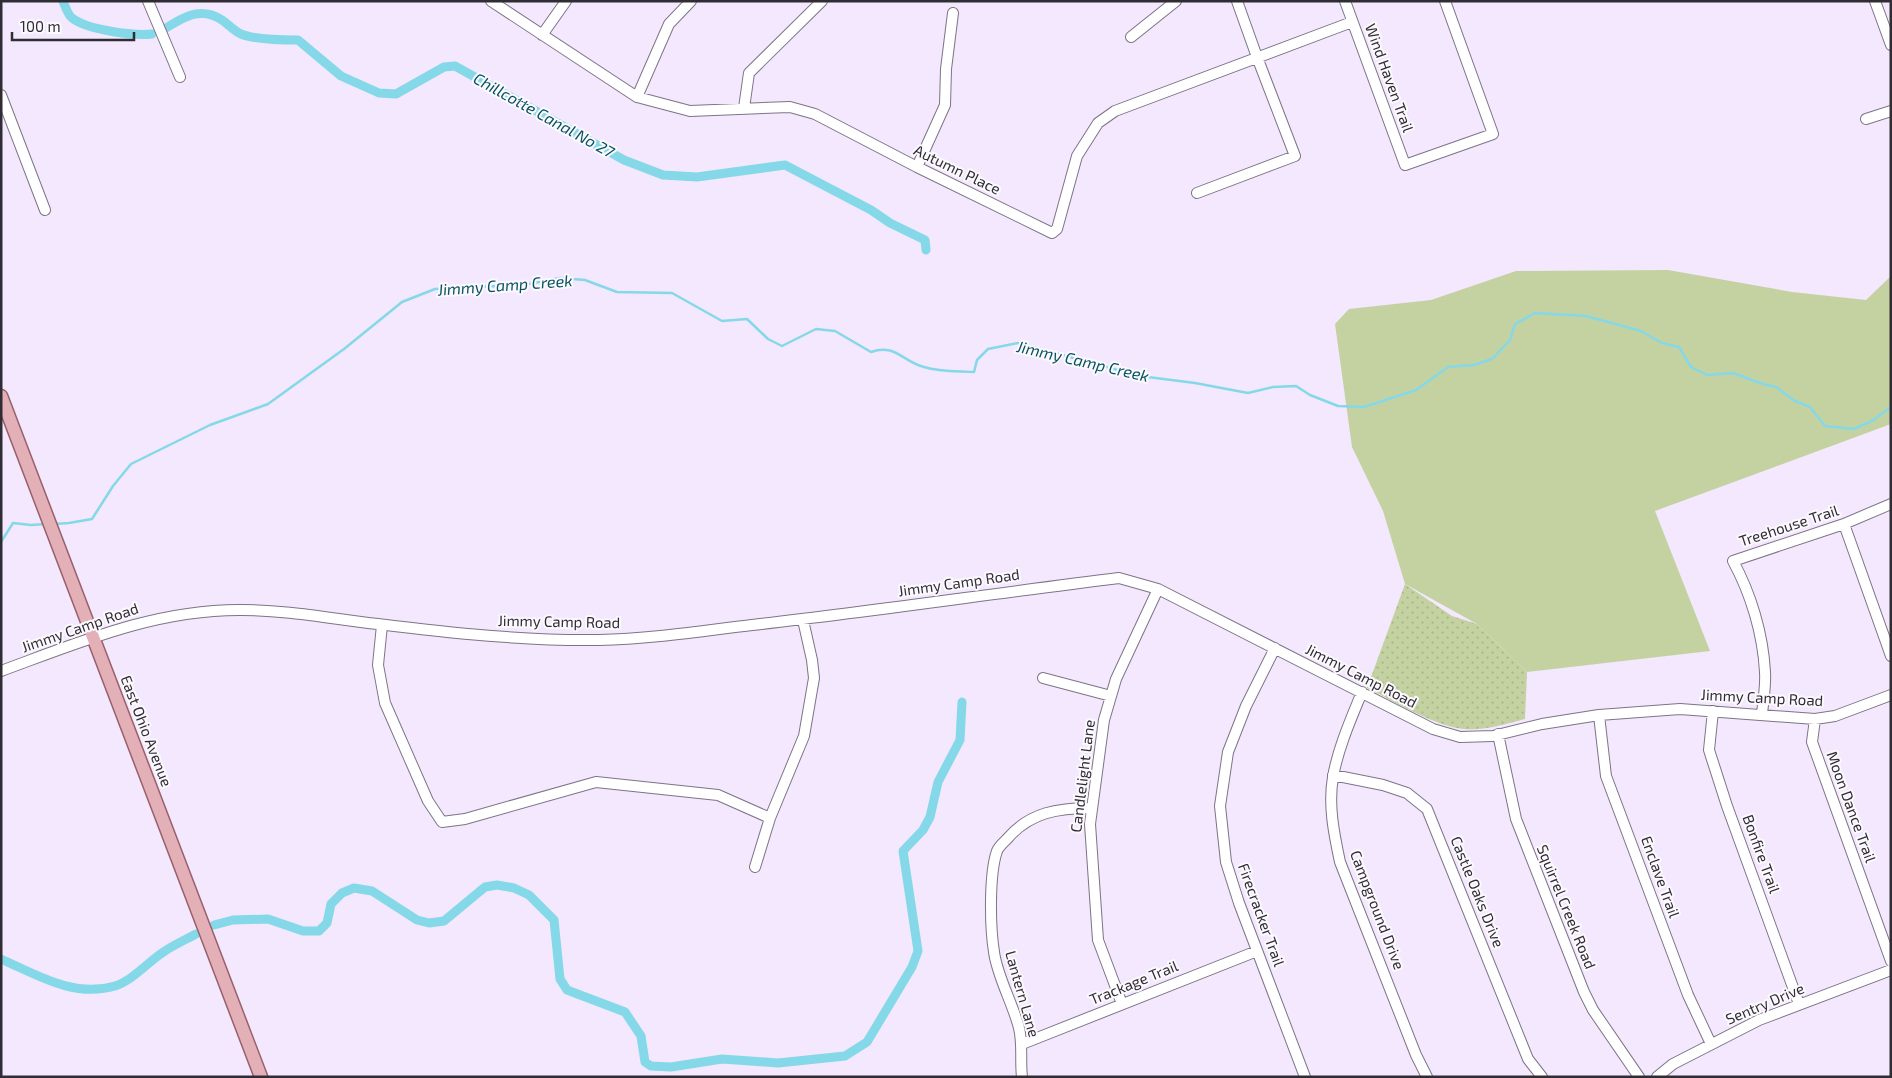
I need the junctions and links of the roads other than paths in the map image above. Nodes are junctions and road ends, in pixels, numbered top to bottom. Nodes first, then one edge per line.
1 (148, 1) edge
2 (491, 1) edge
3 (566, 1) edge
4 (691, 1) edge
5 (822, 1) edge
6 (1176, 1) edge
7 (1237, 1) edge
8 (1345, 1) edge
9 (1444, 1) edge
10 (1875, 1) edge
11 (953, 13) dead end
12 (1352, 22) junction
13 (542, 35) junction
14 (1131, 37) dead end
15 (1891, 45) edge
16 (1257, 57) junction
17 (180, 77) dead end
18 (1, 95) edge
19 (637, 97) junction
20 (744, 108) junction
21 (1891, 111) edge
22 (1866, 120) dead end
23 (917, 167) junction
24 (1197, 193) dead end
25 (45, 210) dead end
26 (1, 396) edge
27 (1891, 504) edge
28 (1844, 524) junction
29 (1158, 589) junction
30 (803, 620) junction
31 (382, 625) junction
32 (94, 636) junction
33 (1275, 648) junction
34 (1891, 656) edge
35 (1, 671) edge
36 (1043, 678) dead end
37 (1362, 692) junction
38 (1891, 695) edge
39 (1111, 696) junction
40 (1713, 711) junction
41 (1599, 715) junction
42 (1762, 715) junction
43 (1815, 719) junction
44 (1498, 734) junction
45 (1333, 775) junction
46 (1092, 808) junction
47 (770, 818) junction
48 (755, 867) dead end
49 (1257, 951) junction
50 (1891, 961) edge
51 (1891, 970) edge
52 (1122, 1004) junction
53 (1800, 1004) junction
54 (1022, 1044) junction
55 (1711, 1044) junction
56 (261, 1077) edge
57 (1022, 1077) edge
58 (1305, 1077) edge
59 (1427, 1077) edge
60 (1542, 1077) edge
61 (1639, 1077) edge
62 (1657, 1077) edge

1 - 17 street
2 - 13 street, Autumn Place
3 - 13 street
4 - 19 street
5 - 20 street
6 - 14 street
7 - 16 street
8 - 12 street, Wind Haven Trail
9 - 12 street, Wind Haven Trail
10 - 15 street
11 - 23 street
12 - 16 street, Autumn Place
13 - 19 street, Autumn Place
16 - 23 street, Autumn Place
16 - 24 street
18 - 25 street
19 - 20 street, Autumn Place
20 - 23 street, Autumn Place
21 - 22 street
26 - 32 main road, East Ohio Avenue
27 - 28 street, Treehouse Trail
28 - 34 street
28 - 42 street, Treehouse Trail
29 - 30 street, Jimmy Camp Road
29 - 33 street, Jimmy Camp Road
29 - 39 street, Candlelight Lane
30 - 31 street, Jimmy Camp Road
30 - 47 street
31 - 32 street, Jimmy Camp Road
31 - 47 street
32 - 35 street, Jimmy Camp Road
32 - 56 main road, East Ohio Avenue
33 - 37 street, Jimmy Camp Road
33 - 49 street, Firecracker Trail
36 - 39 street
37 - 44 street, Jimmy Camp Road
37 - 45 street, Campground Drive
38 - 43 street, Jimmy Camp Road
39 - 46 street, Candlelight Lane
40 - 41 street, Jimmy Camp Road
40 - 42 street, Jimmy Camp Road
40 - 53 street, Bonfire Trail
41 - 44 street, Jimmy Camp Road
41 - 55 street, Enclave Trail
42 - 43 street, Jimmy Camp Road
43 - 50 street, Moon Dance Trail
44 - 61 street, Squirrel Creek Road
45 - 59 street, Campground Drive
45 - 60 street, Castle Oaks Drive
46 - 52 street, Candlelight Lane
46 - 54 street, Lantern Lane
47 - 48 street
49 - 52 street, Trackage Trail
49 - 58 street, Firecracker Trail
51 - 53 street, Sentry Drive
52 - 54 street, Trackage Trail
53 - 55 street, Sentry Drive
54 - 57 street, Lantern Lane
55 - 62 street, Sentry Drive

